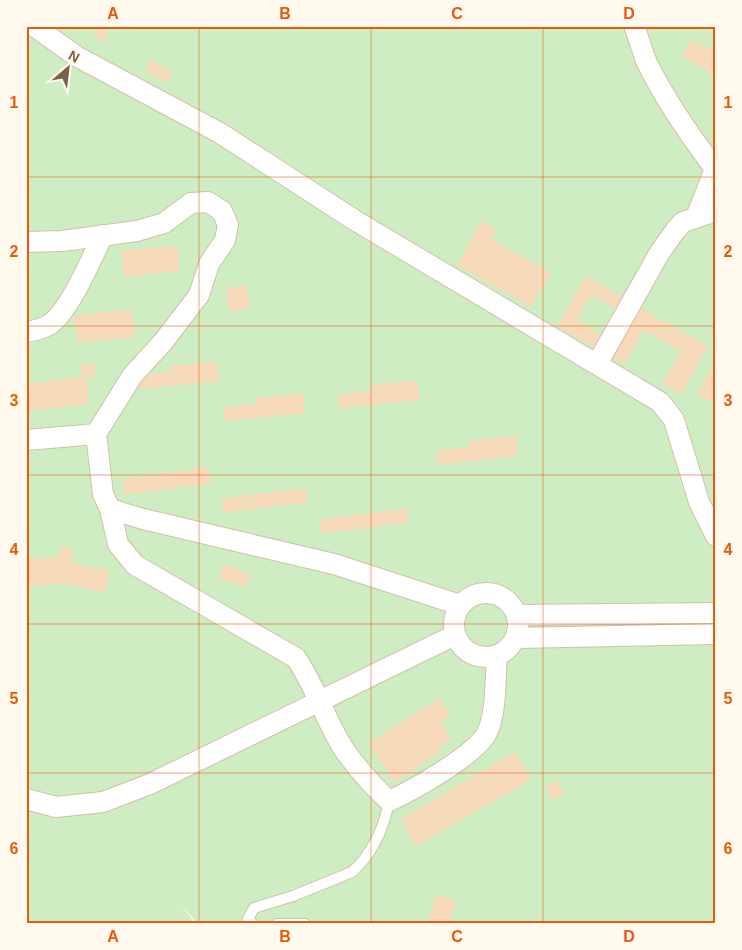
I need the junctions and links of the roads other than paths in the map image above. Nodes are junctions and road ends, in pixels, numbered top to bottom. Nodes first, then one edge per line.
1 (34, 26) edge
2 (634, 26) edge
3 (715, 169) edge
4 (706, 213) edge
5 (103, 236) junction
6 (26, 242) edge
7 (26, 332) edge
8 (597, 364) junction
9 (96, 434) junction
10 (26, 440) edge
11 (110, 508) junction
12 (716, 536) edge
13 (460, 605) junction
14 (716, 613) edge
15 (517, 615) junction
16 (716, 634) edge
17 (455, 635) junction
18 (516, 638) junction
19 (497, 656) junction
20 (320, 702) junction
21 (26, 799) edge
22 (389, 801) junction
23 (253, 924) edge
24 (277, 924) edge
25 (305, 924) edge

1 - 8 street
2 - 3 street
3 - 4 street
4 - 8 street
5 - 6 street
5 - 7 street
5 - 9 street
8 - 12 street
9 - 10 street
9 - 11 street
11 - 13 street
11 - 20 street
13 - 15 street
13 - 17 street
14 - 15 street
15 - 18 street
16 - 18 street
17 - 19 street
17 - 20 street
18 - 19 street
19 - 22 street
20 - 21 street
20 - 22 street
22 - 23 lane
24 - 25 lane

